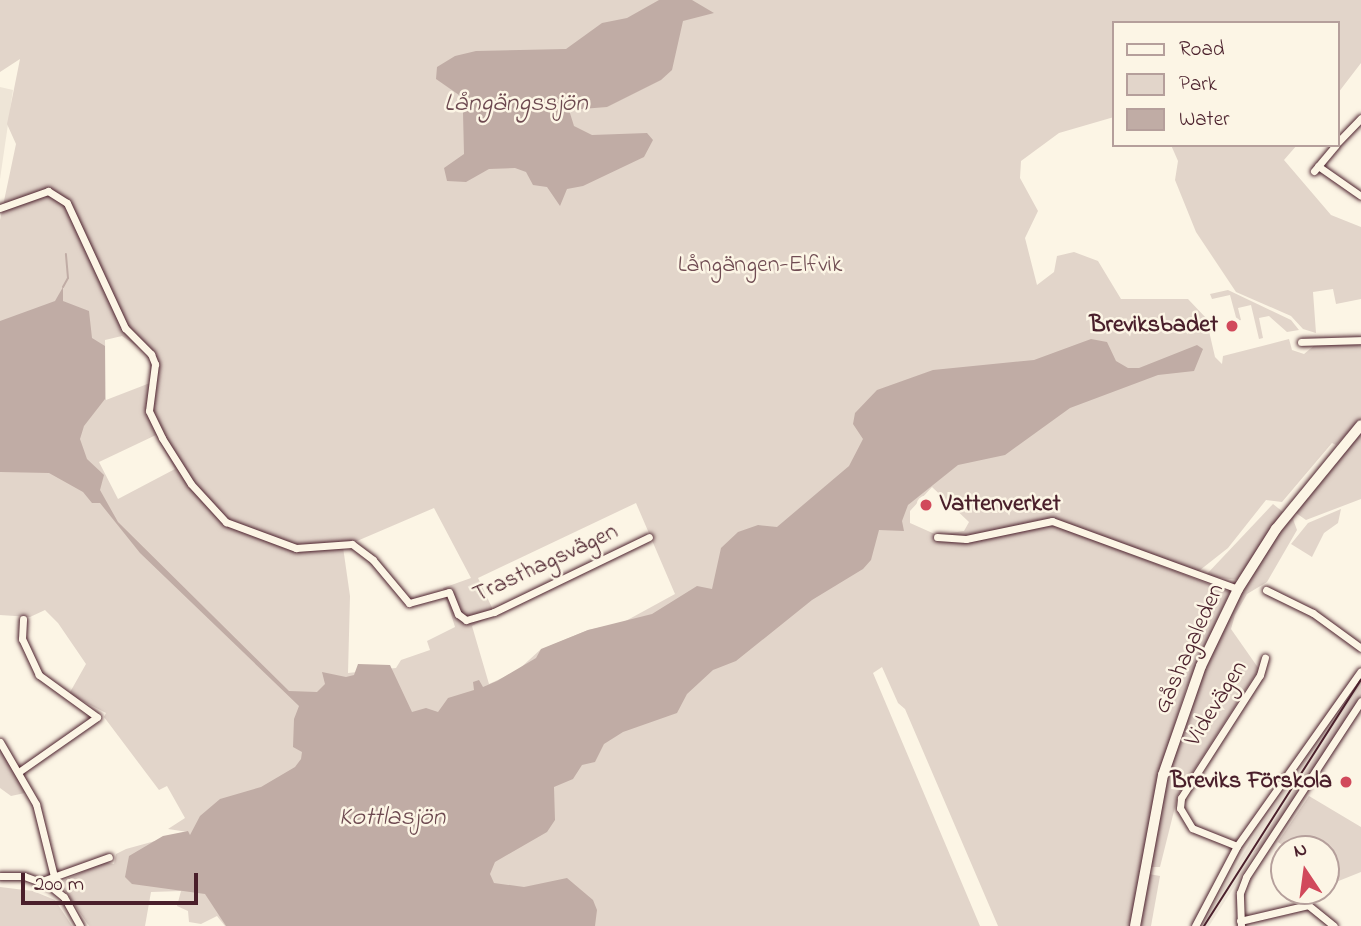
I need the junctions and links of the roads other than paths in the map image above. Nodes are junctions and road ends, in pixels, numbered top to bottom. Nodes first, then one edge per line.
1 (1361, 118) edge
2 (1340, 141) edge
3 (1334, 147) edge
4 (1361, 196) edge
5 (0, 208) edge
6 (1361, 340) edge
7 (1301, 342) dead end
8 (1361, 425) edge
9 (649, 537) dead end
10 (937, 537) dead end
11 (1238, 589) junction
12 (1266, 590) dead end
13 (23, 620) dead end
14 (1361, 648) edge
15 (1265, 658) dead end
16 (1361, 671) edge
17 (1361, 701) edge
18 (0, 742) edge
19 (20, 771) junction
20 (1237, 846) junction
21 (109, 858) dead end
22 (0, 876) edge
23 (54, 877) junction
24 (42, 881) junction
25 (1240, 923) edge
26 (80, 926) edge
27 (1135, 926) edge
28 (1195, 926) edge
29 (1334, 926) edge

1 - 2 street
3 - 4 street
5 - 9 street, Trasthagsvägen
6 - 7 street
8 - 11 main road, Gåshagaleden
10 - 11 street
11 - 27 main road, Gåshagaleden
12 - 14 street
13 - 19 street
15 - 20 street, Videvägen
16 - 20 street
17 - 25 street
18 - 19 street
19 - 23 street
20 - 28 street
21 - 23 street
22 - 24 street
23 - 24 street
24 - 26 street
25 - 29 street

